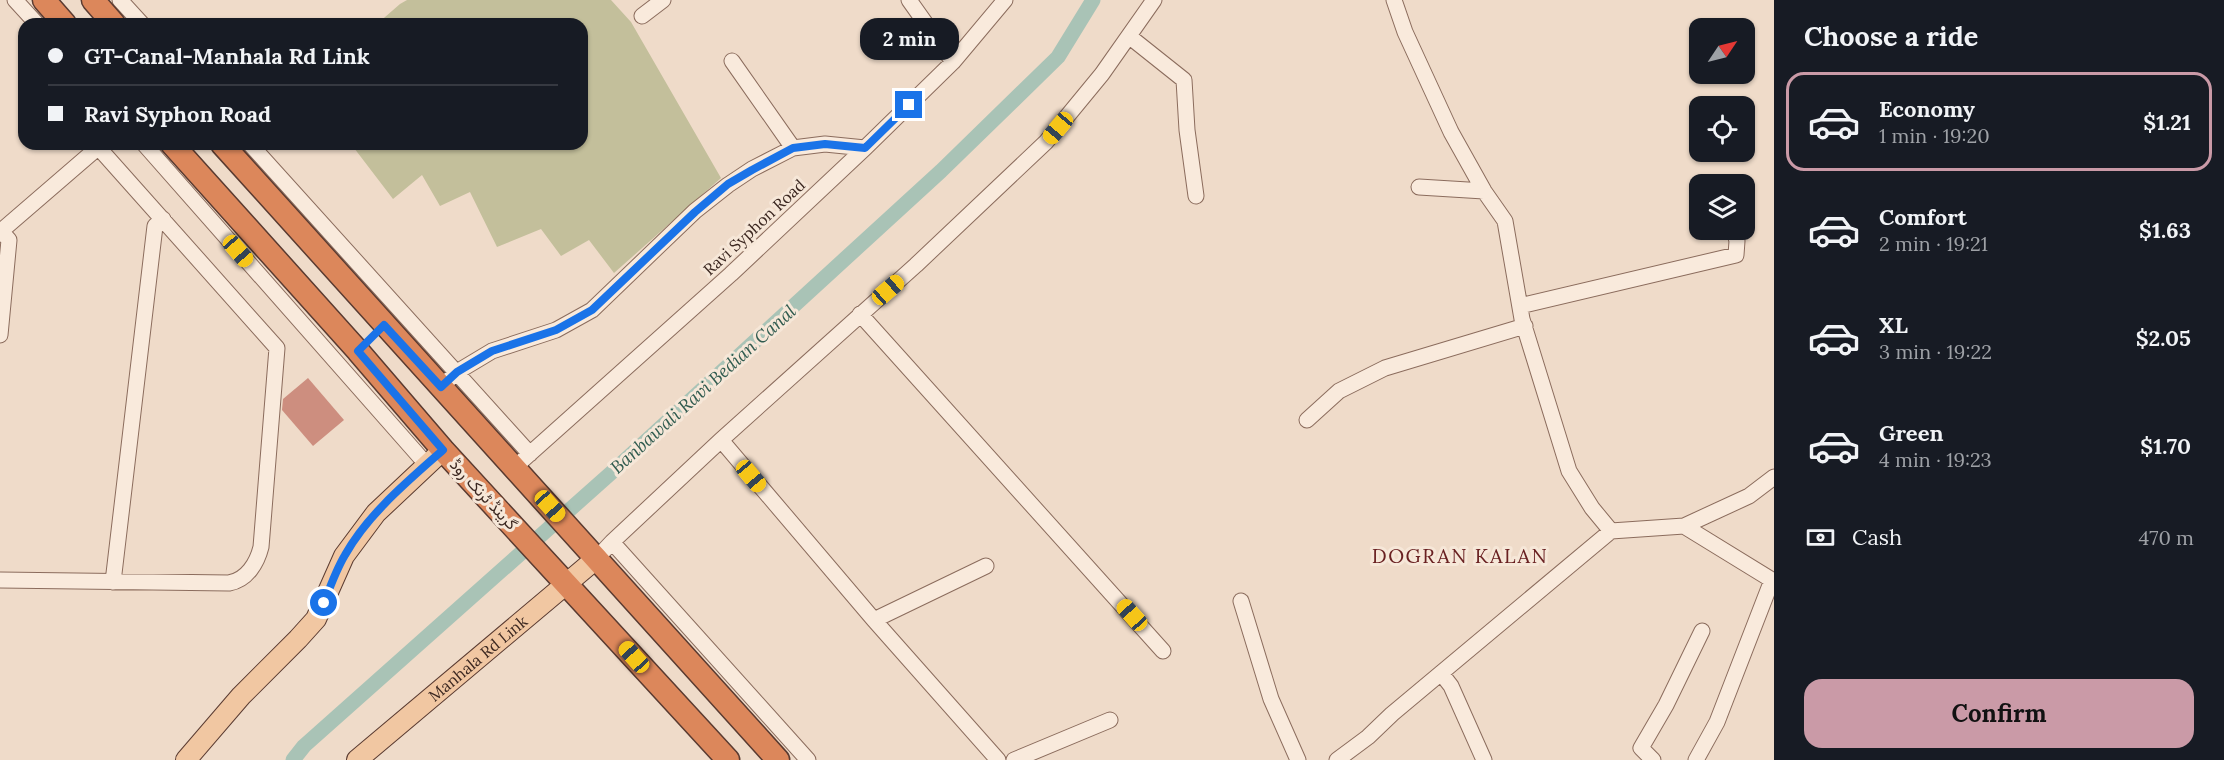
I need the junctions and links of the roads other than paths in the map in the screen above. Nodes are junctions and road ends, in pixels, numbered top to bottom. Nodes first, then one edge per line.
1 (15, 0) edge
2 (44, 0) edge
3 (93, 0) edge
4 (663, 0) edge
5 (909, 0) edge
6 (1005, 0) edge
7 (1154, 0) edge
8 (1394, 0) edge
9 (125, 8) edge
10 (642, 16) dead end
11 (32, 18) edge
12 (60, 18) edge
13 (1130, 37) junction
14 (732, 61) dead end
15 (953, 62) junction
16 (793, 148) junction
17 (865, 148) junction
18 (95, 150) edge
19 (103, 150) edge
20 (150, 150) edge
21 (177, 150) edge
22 (227, 150) edge
23 (255, 150) edge
24 (1419, 187) dead end
25 (1484, 191) junction
26 (1196, 196) dead end
27 (163, 219) junction
28 (1, 231) edge
29 (1737, 240) edge
30 (1520, 306) junction
31 (860, 314) junction
32 (384, 325) junction
33 (1525, 326) junction
34 (0, 335) edge
35 (358, 351) junction
36 (449, 380) junction
37 (1307, 420) dead end
38 (721, 440) junction
39 (435, 458) junction
40 (522, 465) junction
41 (1774, 477) edge
42 (1684, 526) junction
43 (1611, 531) junction
44 (600, 550) junction
45 (986, 566) dead end
46 (561, 579) junction
47 (0, 580) edge
48 (1773, 580) edge
49 (113, 582) junction
50 (1241, 601) dead end
51 (874, 620) junction
52 (1702, 631) dead end
53 (1164, 651) dead end
54 (1441, 673) junction
55 (1110, 720) dead end
56 (186, 760) edge
57 (357, 760) edge
58 (728, 760) edge
59 (778, 760) edge
60 (808, 760) edge
61 (998, 760) edge
62 (1014, 760) edge
63 (1298, 760) edge
64 (1337, 760) edge
65 (1484, 760) edge
66 (1653, 760) edge
67 (1696, 760) edge

1 - 11 street
2 - 12 highway
3 - 9 highway
4 - 10 street
5 - 15 street
6 - 15 street, Ravi Syphon Road
7 - 13 street
8 - 25 street
13 - 26 street
13 - 31 street
14 - 16 street
15 - 17 street, Ravi Syphon Road
16 - 17 street
16 - 36 street
17 - 40 street, Ravi Syphon Road
18 - 28 street
19 - 27 street
20 - 39 street
21 - 35 highway, گرینڈ ٹرنک روڈ
22 - 32 highway
23 - 36 street
24 - 25 street
25 - 30 street
27 - 49 street
27 - 49 street
28 - 34 street
29 - 30 street
30 - 33 street
31 - 38 street
31 - 53 street
32 - 35 highway
32 - 36 highway
33 - 37 street
33 - 43 street
35 - 39 highway, گرینڈ ٹرنک روڈ
36 - 40 highway
38 - 44 street
38 - 51 street
39 - 46 highway, گرینڈ ٹرنک روڈ
39 - 56 main road
40 - 44 highway
41 - 42 street
42 - 43 street
42 - 48 street
43 - 54 street
44 - 46 main road, Manhala Rd Link
44 - 59 highway
44 - 60 street
45 - 51 street
46 - 57 main road, Manhala Rd Link
46 - 58 highway, گرینڈ ٹرنک روڈ
47 - 49 street
48 - 67 street
50 - 63 street
51 - 61 street
52 - 66 street
54 - 64 street
54 - 65 street
55 - 62 street

